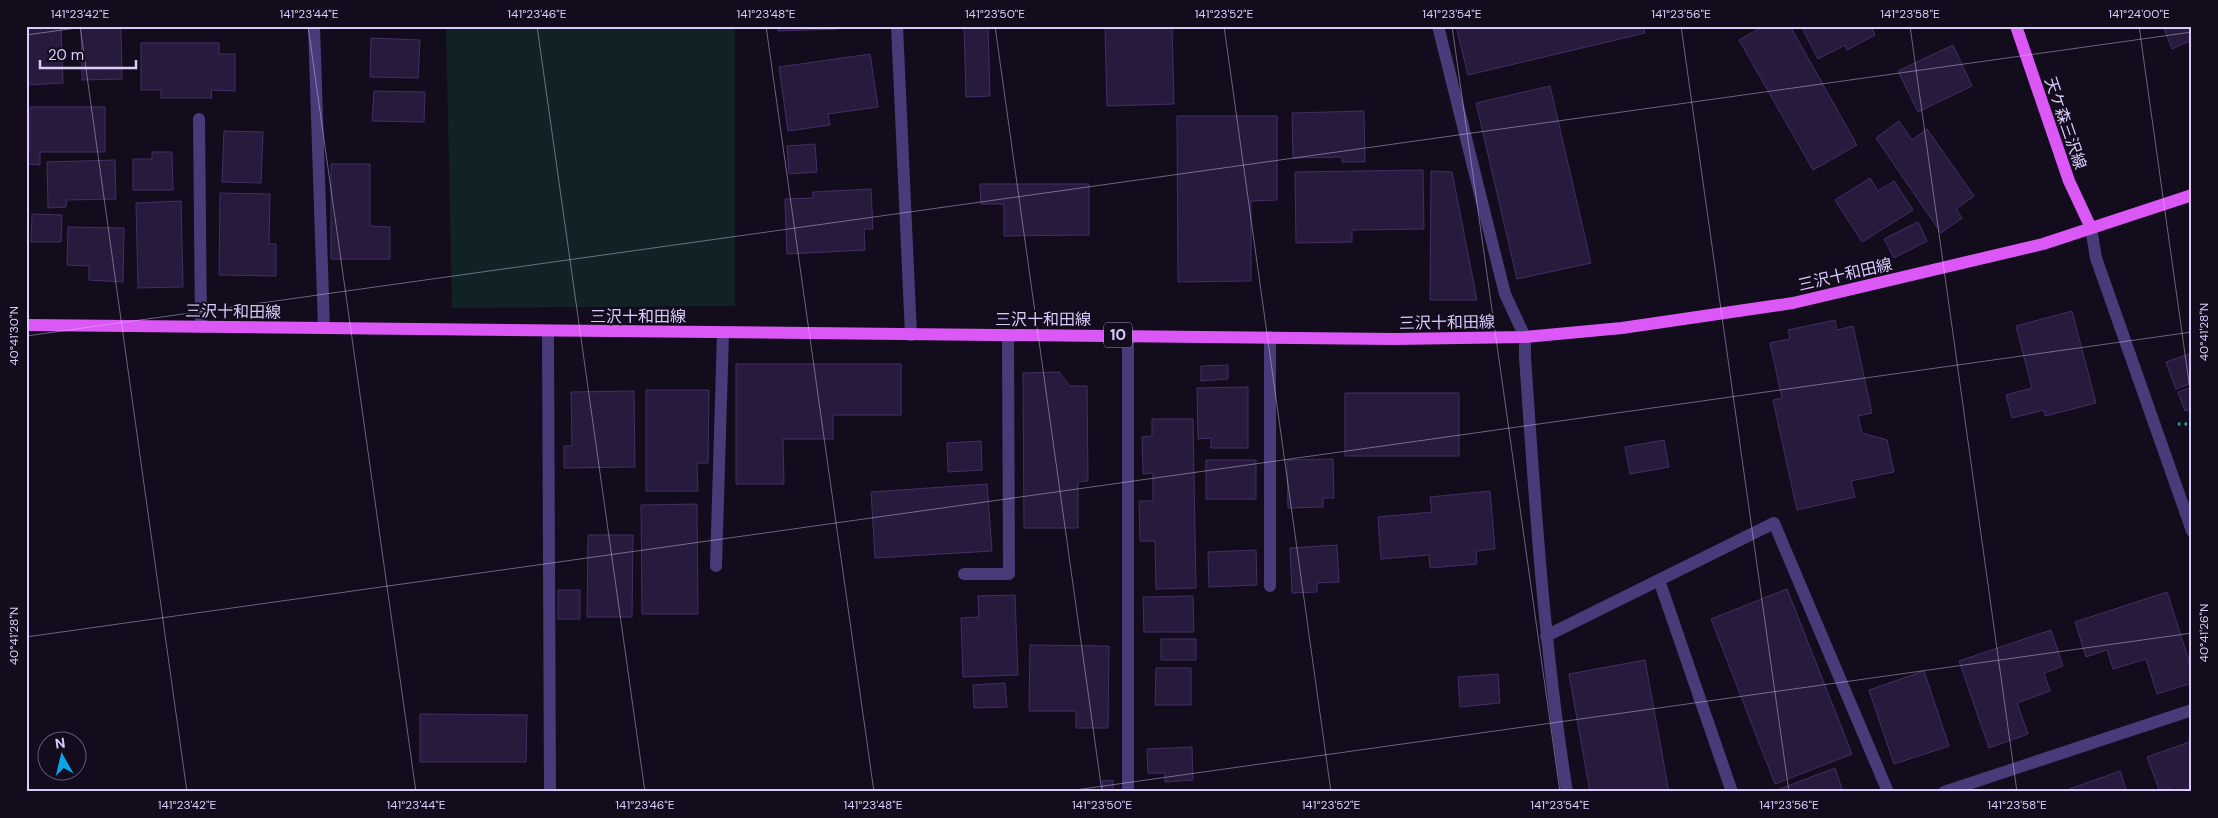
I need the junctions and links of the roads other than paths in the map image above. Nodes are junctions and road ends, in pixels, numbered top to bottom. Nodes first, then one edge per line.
1 (314, 26) edge
2 (897, 26) edge
3 (1438, 26) edge
4 (2016, 26) edge
5 (199, 120) dead end
6 (2192, 195) edge
7 (2091, 228) junction
8 (26, 325) edge
9 (201, 327) junction
10 (324, 328) junction
11 (548, 332) junction
12 (723, 333) junction
13 (911, 335) junction
14 (1008, 335) junction
15 (1128, 335) junction
16 (1270, 337) junction
17 (1525, 337) junction
18 (2192, 530) edge
19 (716, 566) dead end
20 (964, 574) dead end
21 (1658, 580) junction
22 (1270, 586) dead end
23 (1546, 636) junction
24 (2192, 710) edge
25 (550, 792) edge
26 (1128, 792) edge
27 (1567, 792) edge
28 (1732, 792) edge
29 (1888, 792) edge
30 (1944, 792) edge

1 - 10 street
2 - 13 street
3 - 17 street
4 - 7 main road, 天ケ森三沢線
5 - 9 street
6 - 7 main road, 三沢十和田線 / 10
7 - 17 main road, 三沢十和田線 / 10
7 - 18 street
8 - 9 main road, 三沢十和田線 / 10
9 - 10 main road, 三沢十和田線 / 10
10 - 11 main road, 三沢十和田線 / 10
11 - 12 main road, 三沢十和田線 / 10
11 - 25 street
12 - 13 main road, 三沢十和田線 / 10
12 - 19 street
13 - 14 main road, 三沢十和田線 / 10
14 - 15 main road, 三沢十和田線 / 10
14 - 20 street
15 - 16 main road, 三沢十和田線 / 10
15 - 26 street
16 - 17 main road, 三沢十和田線 / 10
16 - 22 street
17 - 23 street
21 - 23 street
21 - 28 street
21 - 29 street
23 - 27 street
24 - 30 street

